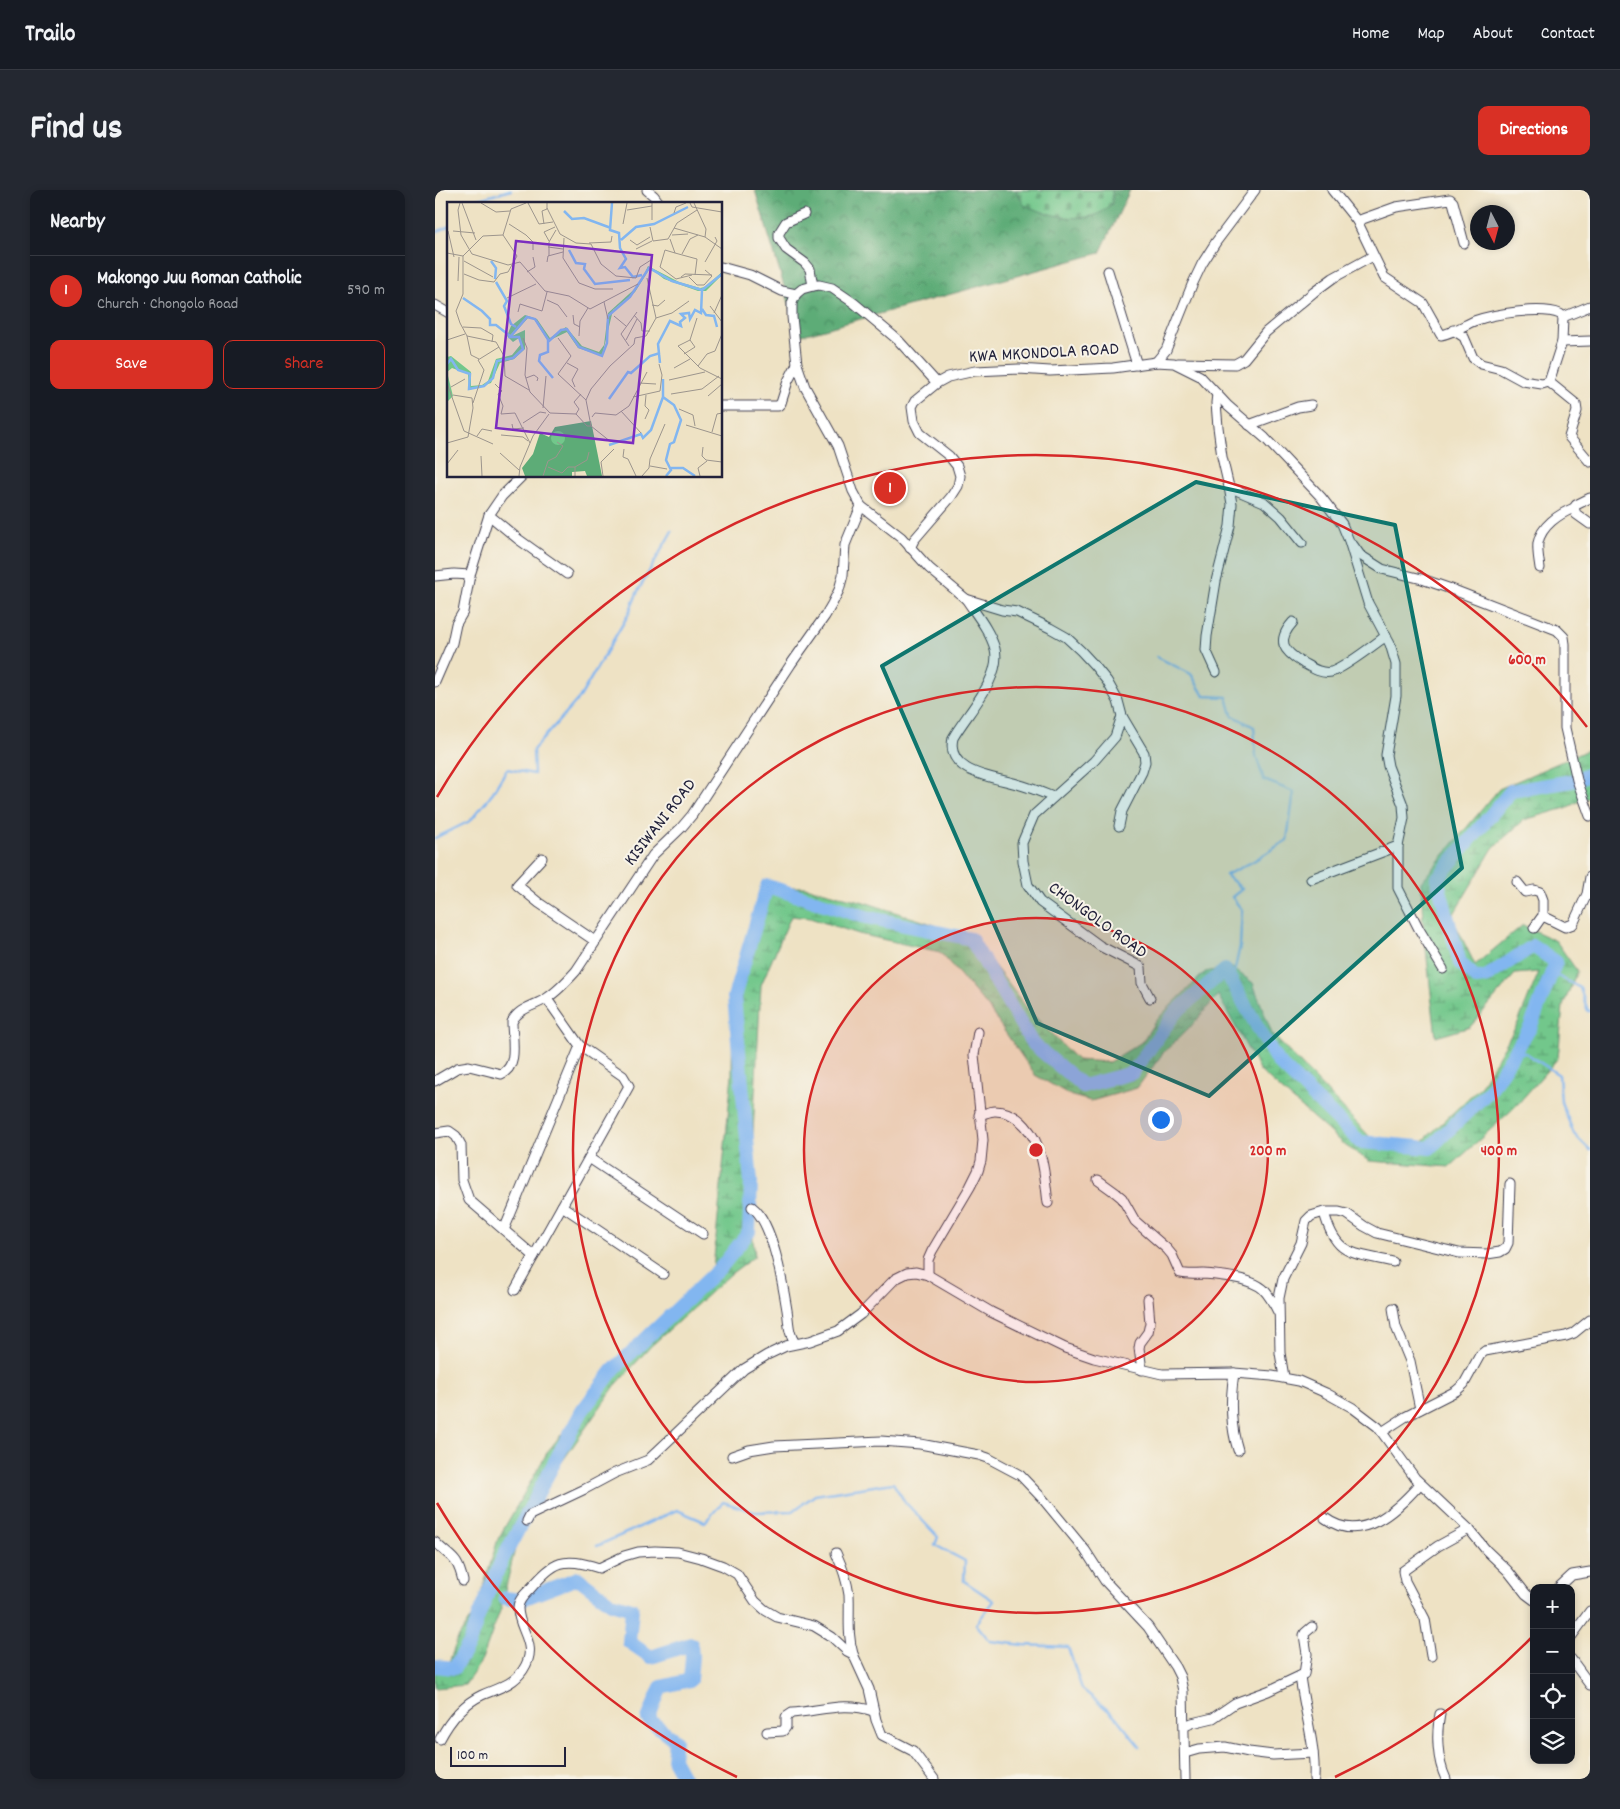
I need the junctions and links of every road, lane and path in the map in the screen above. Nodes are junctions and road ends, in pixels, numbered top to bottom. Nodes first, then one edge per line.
1 (647, 190) edge
2 (1255, 190) edge
3 (1332, 190) edge
4 (658, 202) edge
5 (804, 214) dead end
6 (1357, 220) junction
7 (1464, 243) dead end
8 (1373, 256) junction
9 (723, 268) edge
10 (1108, 271) dead end
11 (813, 286) junction
12 (796, 294) junction
13 (435, 305) edge
14 (1590, 306) edge
15 (447, 312) edge
16 (1563, 317) junction
17 (1453, 330) junction
18 (1590, 341) edge
19 (1562, 342) junction
20 (1155, 362) junction
21 (1174, 363) junction
22 (797, 364) junction
23 (1137, 365) junction
24 (1549, 382) junction
25 (937, 383) junction
26 (1217, 394) junction
27 (1311, 405) dead end
28 (723, 406) edge
29 (1249, 425) junction
30 (1590, 462) edge
31 (520, 478) edge
32 (1229, 487) junction
33 (1590, 498) edge
34 (861, 506) junction
35 (1574, 508) junction
36 (489, 515) junction
37 (1590, 524) edge
38 (1349, 541) junction
39 (1302, 543) dead end
40 (910, 548) junction
41 (1540, 568) dead end
42 (567, 574) dead end
43 (435, 576) edge
44 (470, 576) junction
45 (966, 599) junction
46 (1293, 622) dead end
47 (1386, 636) junction
48 (1217, 672) dead end
49 (435, 682) edge
50 (1122, 716) junction
51 (1053, 797) junction
52 (1590, 816) edge
53 (1119, 826) dead end
54 (1398, 846) junction
55 (542, 858) dead end
56 (1590, 877) edge
57 (1311, 879) dead end
58 (1517, 882) dead end
59 (1543, 917) junction
60 (1533, 928) dead end
61 (595, 941) junction
62 (1443, 969) dead end
63 (1150, 998) dead end
64 (547, 999) junction
65 (978, 1032) dead end
66 (580, 1046) junction
67 (435, 1081) edge
68 (979, 1115) junction
69 (435, 1133) edge
70 (589, 1158) junction
71 (1098, 1180) dead end
72 (1510, 1184) dead end
73 (1048, 1203) dead end
74 (562, 1206) junction
75 (753, 1207) dead end
76 (1324, 1212) junction
77 (505, 1230) junction
78 (703, 1234) dead end
79 (535, 1256) junction
80 (1393, 1262) dead end
81 (663, 1274) dead end
82 (928, 1274) junction
83 (515, 1290) dead end
84 (1148, 1300) dead end
85 (1393, 1308) dead end
86 (1278, 1312) junction
87 (1590, 1320) edge
88 (795, 1343) junction
89 (1142, 1370) junction
90 (1234, 1373) junction
91 (1283, 1377) junction
92 (1420, 1409) junction
93 (1382, 1432) junction
94 (1237, 1450) dead end
95 (732, 1456) dead end
96 (1421, 1484) junction
97 (1325, 1518) dead end
98 (527, 1521) dead end
99 (1469, 1529) junction
100 (435, 1542) edge
101 (836, 1553) dead end
102 (1590, 1572) edge
103 (463, 1581) dead end
104 (1562, 1584) edge
105 (1530, 1597) edge
106 (1590, 1611) edge
107 (1312, 1627) dead end
108 (1575, 1632) edge
109 (853, 1654) junction
110 (1431, 1656) dead end
111 (1575, 1664) edge
112 (1300, 1676) junction
113 (1590, 1685) edge
114 (873, 1711) junction
115 (1440, 1714) dead end
116 (1185, 1726) junction
117 (767, 1732) dead end
118 (441, 1739) dead end
119 (1185, 1753) junction
120 (1313, 1753) junction
121 (933, 1779) edge
122 (1185, 1779) edge
123 (1314, 1779) edge
124 (1446, 1779) edge

1 - 4 street
2 - 20 street
3 - 6 street
5 - 11 street
6 - 7 street
6 - 8 street
8 - 17 street
8 - 21 street, KWA MKONDOLA ROAD
9 - 12 street
10 - 23 street
11 - 12 street
11 - 25 street
12 - 22 street
13 - 15 street
14 - 16 street
16 - 17 street
16 - 19 street
17 - 24 street
18 - 19 street
19 - 24 street
20 - 21 street, KWA MKONDOLA ROAD
20 - 23 street, KWA MKONDOLA ROAD
21 - 26 street
22 - 28 street
22 - 34 street
23 - 25 street, KWA MKONDOLA ROAD
24 - 30 street
25 - 40 street, KWA MKONDOLA ROAD
26 - 29 street
26 - 32 street
27 - 29 street
29 - 38 street
31 - 36 street
32 - 39 street
32 - 48 street
33 - 35 street
34 - 40 street
34 - 61 street, KISIWANI ROAD
35 - 37 street
35 - 41 street
36 - 42 street
36 - 44 street
38 - 47 street
38 - 52 street
40 - 45 street
43 - 44 street
44 - 49 street
45 - 50 street
45 - 51 street
46 - 47 street
47 - 54 street
50 - 51 street, CHONGOLO ROAD
50 - 53 street
51 - 63 street, CHONGOLO ROAD
54 - 57 street
54 - 62 street
55 - 61 street
56 - 59 street
58 - 59 street
59 - 60 street
61 - 64 street, KISIWANI ROAD
64 - 66 street
64 - 67 street, KISIWANI ROAD
65 - 68 street
66 - 70 street
66 - 77 street
68 - 73 street
68 - 82 street
69 - 77 street
70 - 74 street
70 - 78 street
71 - 86 street
72 - 76 street
74 - 79 street
74 - 81 street
75 - 88 street
76 - 80 street
76 - 86 street
77 - 79 street
79 - 83 street
82 - 88 street
82 - 89 street
84 - 89 street
85 - 92 street
86 - 91 street
87 - 92 street
88 - 98 street
89 - 90 street
90 - 91 street
90 - 94 street
91 - 93 street
92 - 93 street
93 - 96 street
95 - 116 street
96 - 97 street
96 - 99 street
99 - 105 street
99 - 110 street
100 - 103 street
101 - 109 street
102 - 104 street
106 - 108 street
107 - 112 street
109 - 114 street
109 - 118 street
111 - 113 street
112 - 116 street
112 - 120 street
114 - 117 street
114 - 121 street
115 - 124 street
116 - 119 street
119 - 120 street
119 - 122 street
120 - 123 street

